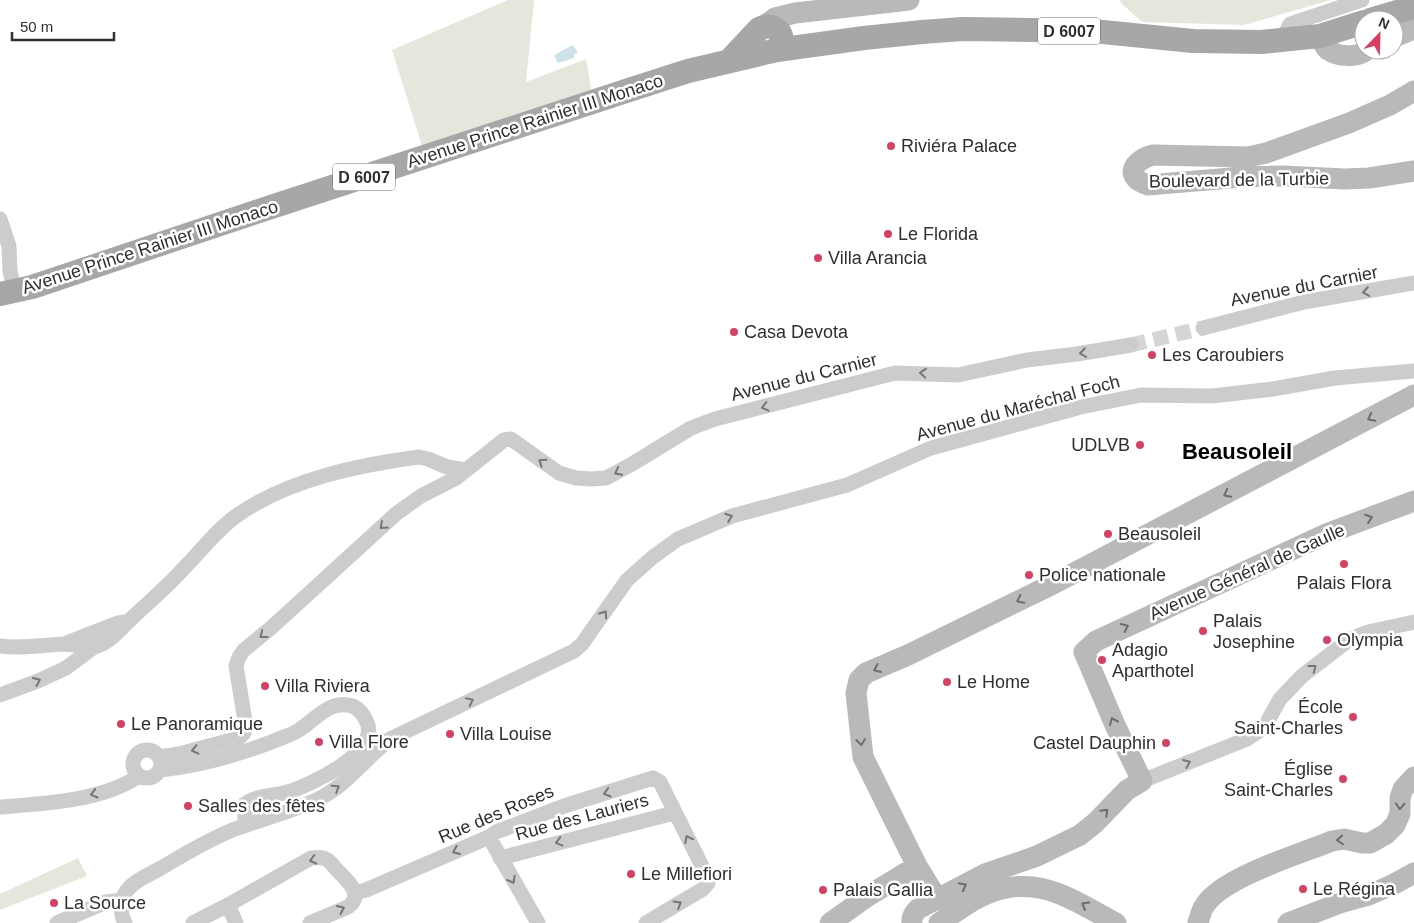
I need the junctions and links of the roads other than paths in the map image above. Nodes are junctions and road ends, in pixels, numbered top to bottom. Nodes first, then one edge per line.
1 (909, 0) edge
2 (1362, 0) edge
3 (1354, 24) edge
4 (1354, 28) edge
5 (1320, 36) junction
6 (771, 38) junction
7 (1285, 40) junction
8 (1354, 43) edge
9 (1354, 55) edge
10 (1414, 91) edge
11 (1414, 171) edge
12 (0, 219) edge
13 (6, 279) edge
14 (1414, 283) edge
15 (1203, 328) tunnel mouth
16 (1131, 345) tunnel mouth
17 (1414, 371) edge
18 (1414, 395) edge
19 (435, 462) junction
20 (466, 470) junction
21 (421, 496) junction
22 (1414, 501) edge
23 (128, 622) junction
24 (1414, 622) edge
25 (65, 644) junction
26 (0, 646) edge
27 (94, 647) junction
28 (72, 662) junction
29 (0, 695) edge
30 (160, 764) junction
31 (139, 776) junction
32 (1414, 777) edge
33 (1142, 781) junction
34 (289, 791) junction
35 (0, 807) edge
36 (292, 810) junction
37 (674, 813) junction
38 (245, 826) junction
39 (489, 837) junction
40 (500, 858) junction
41 (917, 866) junction
42 (1414, 873) edge
43 (353, 888) junction
44 (125, 894) junction
45 (938, 900) junction
46 (228, 905) junction
47 (57, 923) edge
48 (125, 923) edge
49 (193, 923) edge
50 (236, 923) edge
51 (310, 923) edge
52 (538, 923) edge
53 (646, 923) edge
54 (830, 923) edge
55 (912, 923) edge
56 (939, 923) edge
57 (1116, 923) edge
58 (1198, 923) edge
59 (1288, 923) edge

1 - 6 main road
2 - 7 street
3 - 5 main road, Avenue Prince Rainier III Monaco / D 6007
4 - 8 main road
5 - 7 main road, Avenue Prince Rainier III Monaco / D 6007
5 - 9 main road
6 - 7 main road, Avenue Prince Rainier III Monaco / D 6007
6 - 13 main road, Avenue Prince Rainier III Monaco / D 6007
10 - 11 main road, Boulevard de la Turbie
12 - 13 street
14 -> 15 street, Avenue du Carnier
16 -> 20 street, Avenue du Carnier
36 -> 17 street, Avenue du Maréchal Foch
18 -> 41 main road
19 - 20 street
19 - 21 street
19 - 23 street
20 - 21 street
21 -> 30 street
33 -> 22 main road, Avenue Général de Gaulle
23 - 25 street
23 - 27 street
33 -> 24 street
25 - 26 street
25 - 27 street
25 - 28 street
27 - 28 street
29 -> 28 street
30 - 31 street
30 - 31 street
30 - 34 street
31 -> 35 street
32 -> 58 main road
45 -> 33 main road
34 - 36 street
34 - 38 street
36 - 38 street, Avenue du Maréchal Foch
37 -> 39 street, Rue des Roses
37 -> 40 street, Rue des Lauriers
53 -> 37 street
38 - 44 street, Avenue du Maréchal Foch
39 - 40 street
39 -> 43 street, Rue des Roses
40 -> 52 street
41 - 45 main road
41 - 54 main road
42 - 59 main road
43 -> 46 street
51 -> 43 street
44 - 47 street, Avenue du Maréchal Foch
44 - 48 street
45 - 55 main road
46 - 49 street
46 - 50 street
57 -> 56 main road

